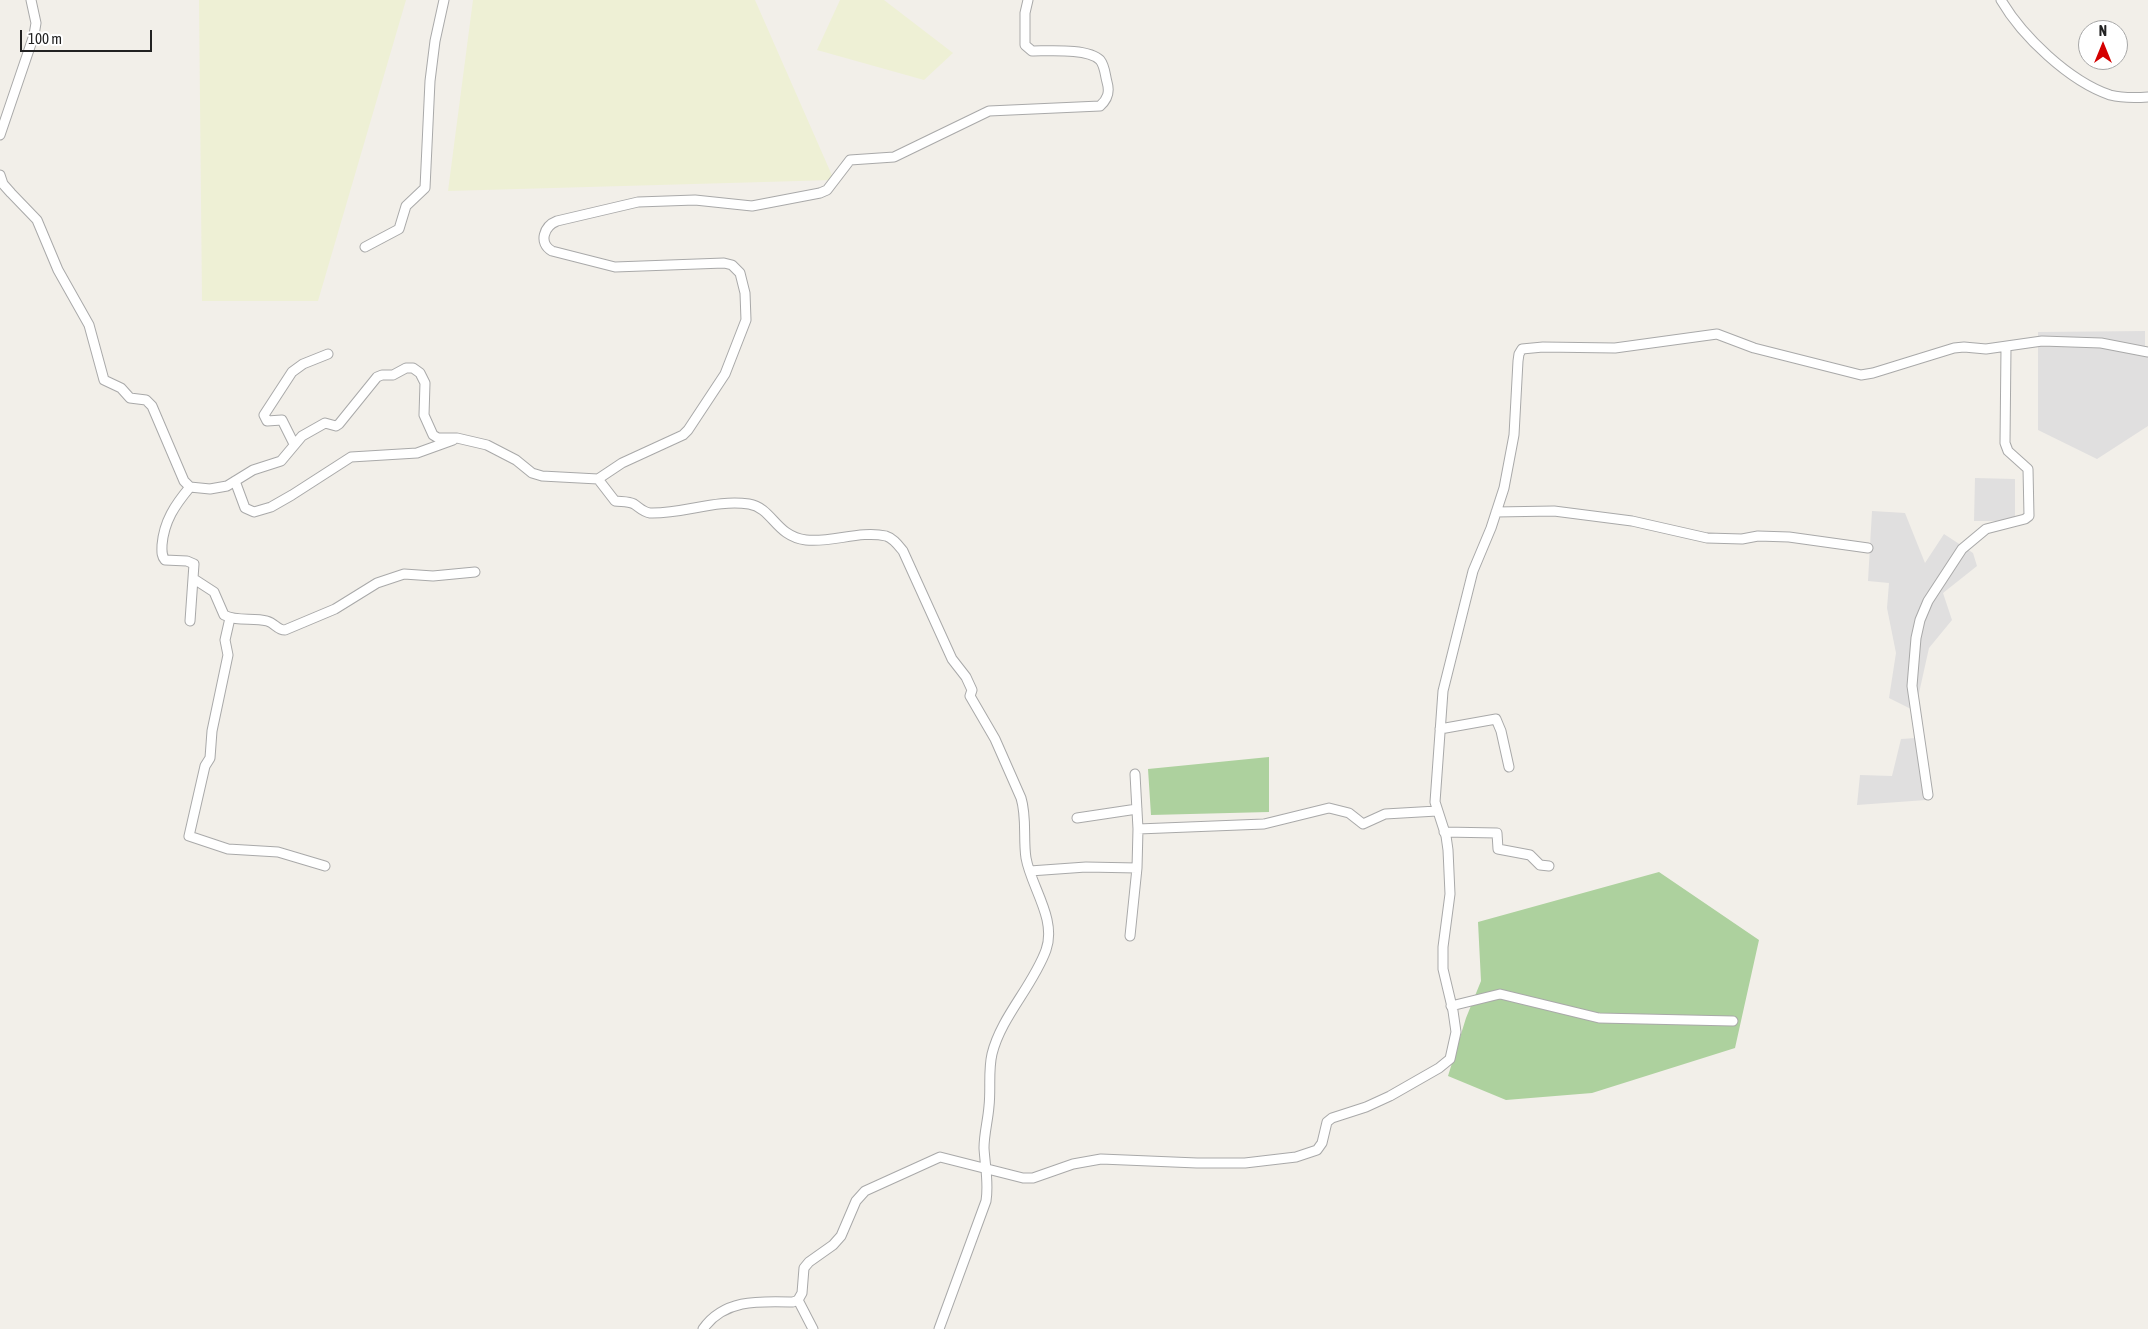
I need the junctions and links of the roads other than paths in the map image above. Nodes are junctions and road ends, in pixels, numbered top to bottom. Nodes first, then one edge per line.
1 (31, 0) edge
2 (444, 0) edge
3 (1028, 0) edge
4 (2001, 0) edge
5 (2148, 97) edge
6 (0, 135) edge
7 (0, 175) edge
8 (365, 247) dead end
9 (2006, 348) junction
10 (2148, 352) edge
11 (328, 354) dead end
12 (457, 438) junction
13 (294, 444) junction
14 (598, 479) junction
15 (235, 481) junction
16 (190, 487) junction
17 (1496, 512) junction
18 (1868, 548) dead end
19 (475, 572) dead end
20 (194, 579) junction
21 (230, 618) junction
22 (190, 621) dead end
23 (1440, 729) junction
24 (1510, 767) dead end
25 (1135, 774) dead end
26 (1928, 795) dead end
27 (1137, 809) junction
28 (1436, 811) junction
29 (1077, 818) dead end
30 (1138, 829) junction
31 (1444, 832) junction
32 (325, 866) dead end
33 (1549, 866) dead end
34 (1137, 868) junction
35 (1030, 871) junction
36 (1130, 936) dead end
37 (1451, 1006) junction
38 (1733, 1021) dead end
39 (987, 1169) junction
40 (798, 1300) junction
41 (703, 1329) edge
42 (813, 1329) edge
43 (938, 1329) edge

1 - 6 street
2 - 8 street
3 - 14 street
4 - 5 street
7 - 16 street
9 - 10 street
9 - 17 street
9 - 26 street
11 - 13 street
12 - 13 street
12 - 14 street
12 - 15 street
13 - 15 street
14 - 35 street
15 - 16 street
16 - 20 street
17 - 18 street
17 - 23 street
19 - 21 street
20 - 21 street
20 - 22 street
21 - 32 street
23 - 24 street
23 - 28 street
25 - 27 street
27 - 29 street
27 - 30 street
28 - 30 street
28 - 31 street
30 - 34 street
31 - 33 street
31 - 37 street
34 - 35 street
34 - 36 street
35 - 39 street
37 - 38 street
37 - 39 street
39 - 40 street
39 - 43 street
40 - 41 street
40 - 42 street

